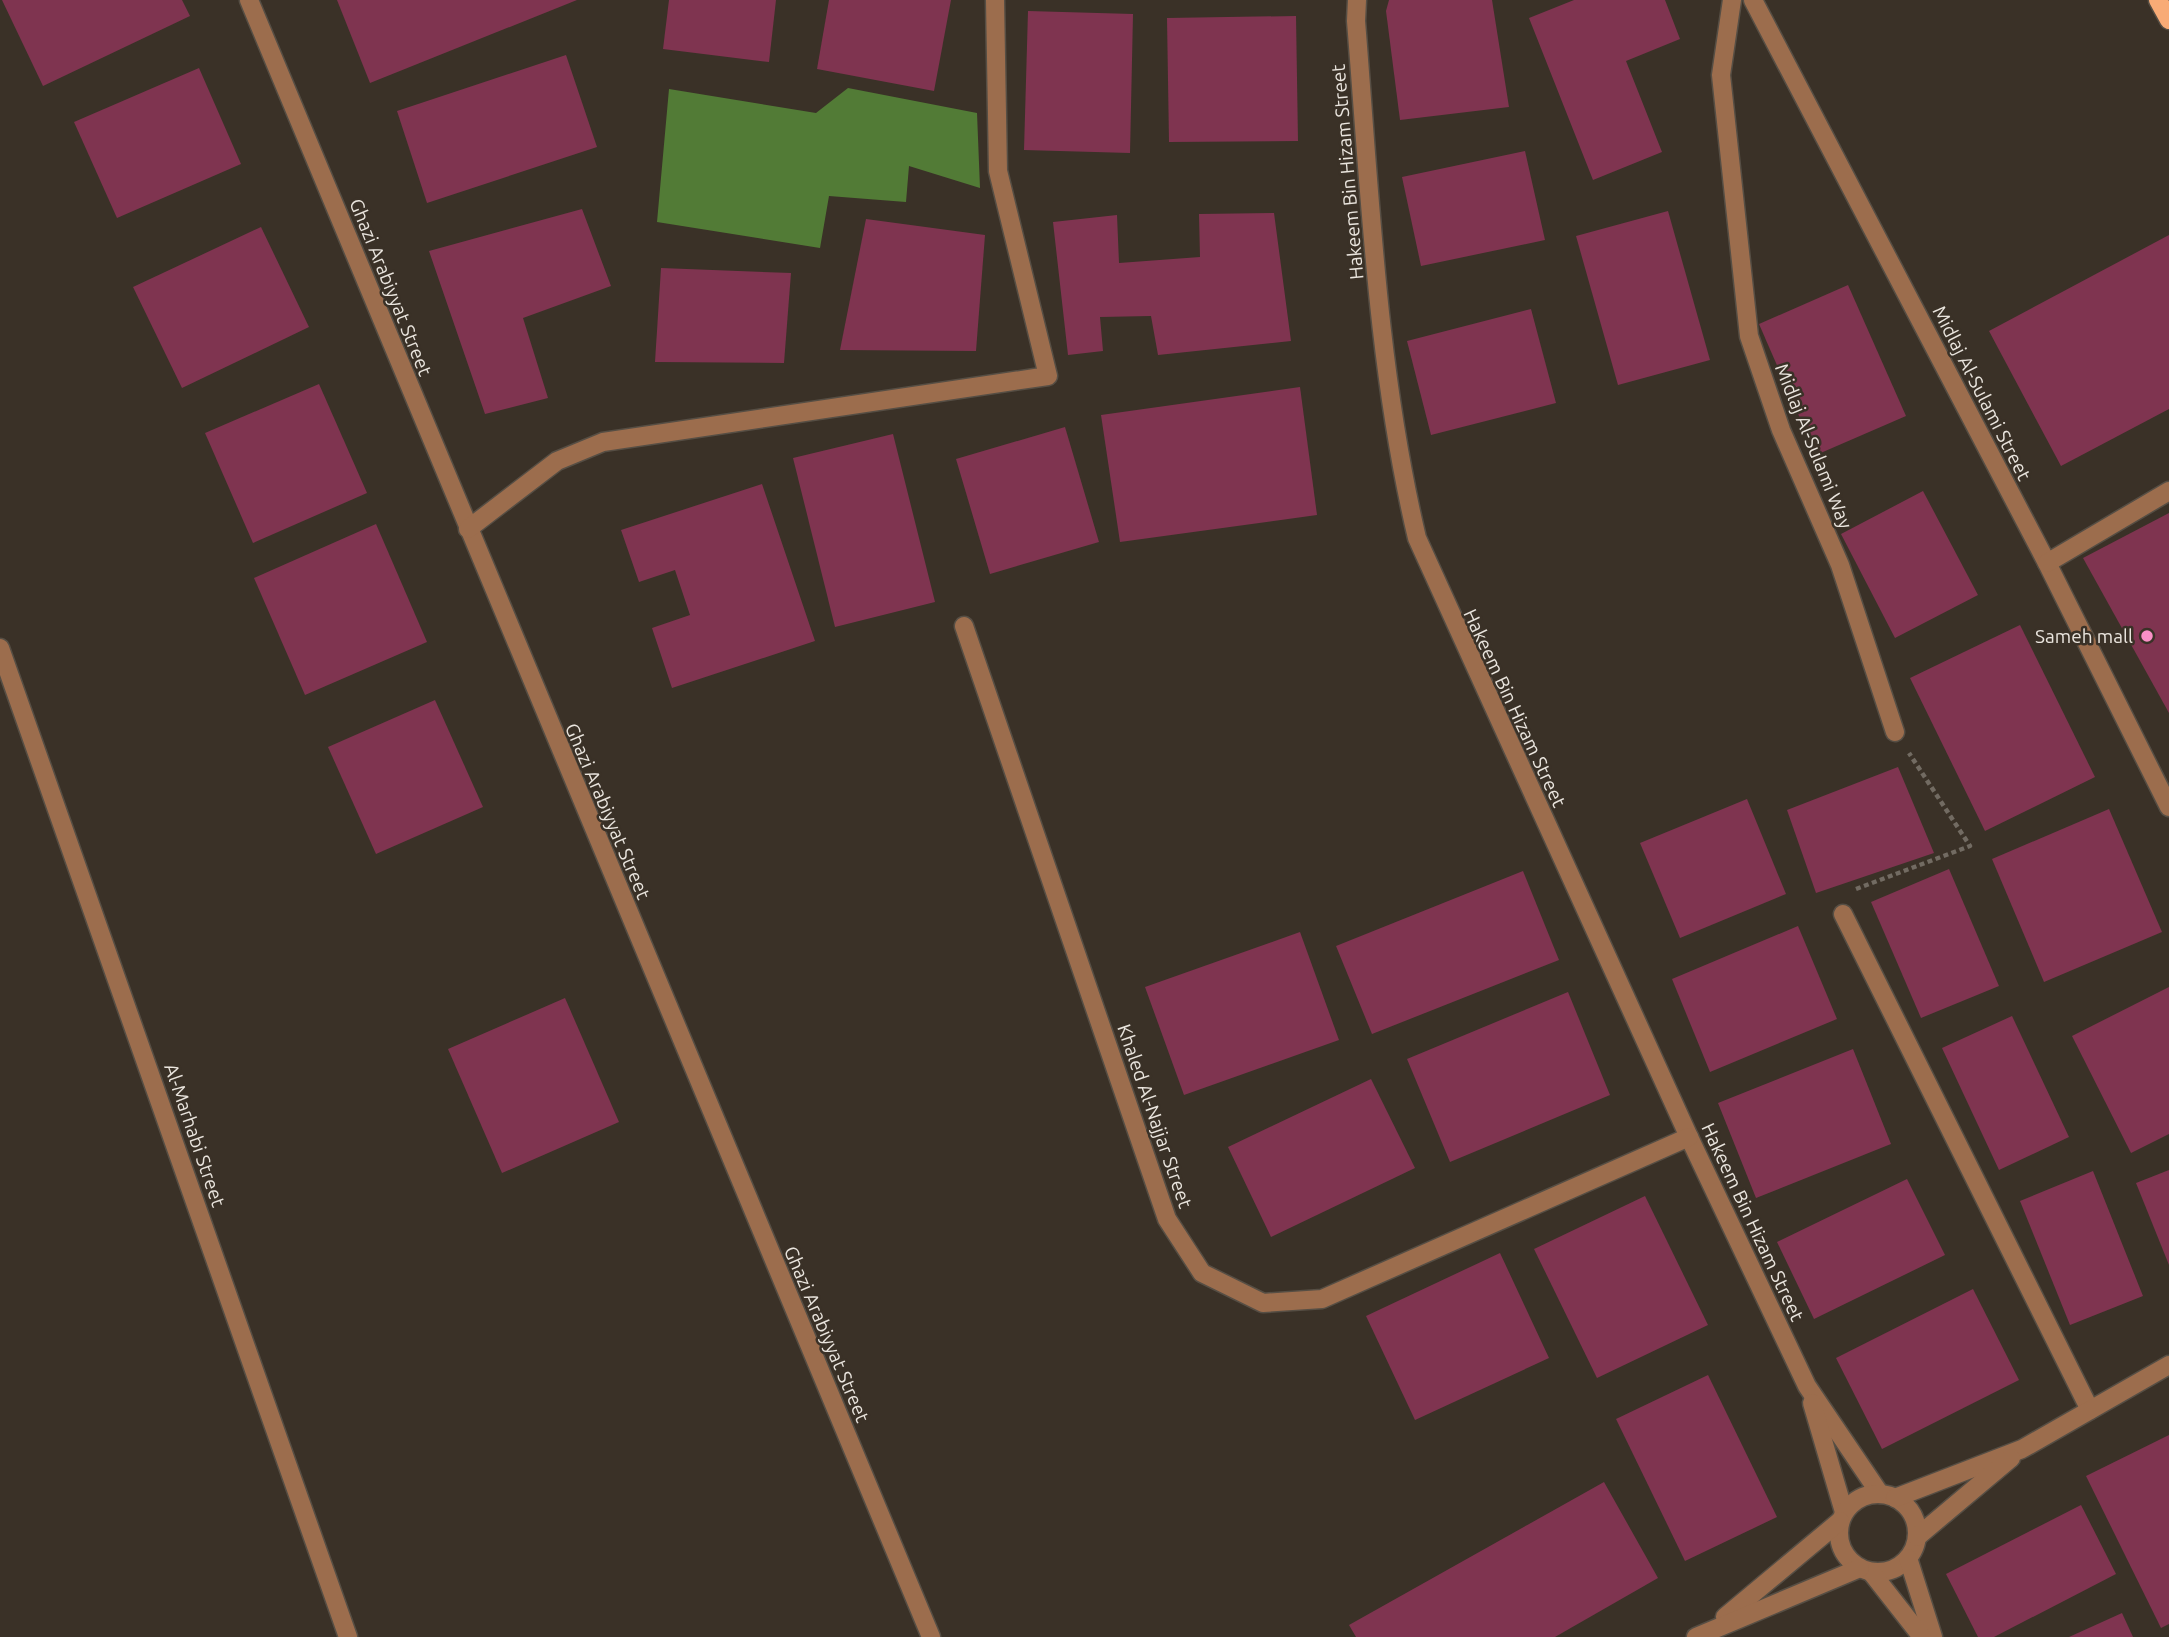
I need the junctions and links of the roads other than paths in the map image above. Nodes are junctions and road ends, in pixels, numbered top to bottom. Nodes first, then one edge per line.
1 (250, 0) edge
2 (995, 0) edge
3 (1357, 0) edge
4 (1732, 0) edge
5 (1753, 0) edge
6 (2158, 0) edge
7 (2169, 20) edge
8 (2169, 491) edge
9 (468, 529) junction
10 (2047, 563) junction
11 (964, 626) dead end
12 (0, 648) edge
13 (1895, 732) road end
14 (2169, 807) edge
15 (1843, 914) road end
16 (1689, 1137) junction
17 (2169, 1365) edge
18 (1807, 1386) junction
19 (2090, 1410) junction
20 (2022, 1449) junction
21 (1888, 1496) junction
22 (1842, 1517) junction
23 (1917, 1536) junction
24 (1908, 1558) junction
25 (1865, 1570) junction
26 (1712, 1628) junction
27 (348, 1637) edge
28 (931, 1637) edge
29 (1696, 1637) edge
30 (1922, 1637) edge
31 (1933, 1637) edge

1 - 9 street, Ghazi Arabiyyat Street
2 - 9 street
3 - 16 street, Hakeem Bin Hizam Street
4 - 13 street, Midlaj Al-Sulami Way
5 - 10 street, Midlaj Al-Sulami Street
6 - 7 main road
8 - 10 street
9 - 28 street, Ghazi Arabiyyat Street
10 - 14 street, Midlaj Al-Sulami Street
11 - 16 street, Khaled Al-Najjar Street
12 - 27 street, Al-Marhabi Street
15 - 19 street
16 - 18 street, Hakeem Bin Hizam Street
17 - 19 street
18 - 21 street, Hakeem Bin Hizam Street
18 - 22 street, Hakeem Bin Hizam Street
19 - 20 street
20 - 21 street
20 - 23 street
21 - 22 street
21 - 23 street
22 - 25 street
22 - 26 street
23 - 24 street
24 - 25 street
24 - 31 street
25 - 26 street
25 - 30 street
26 - 29 street

